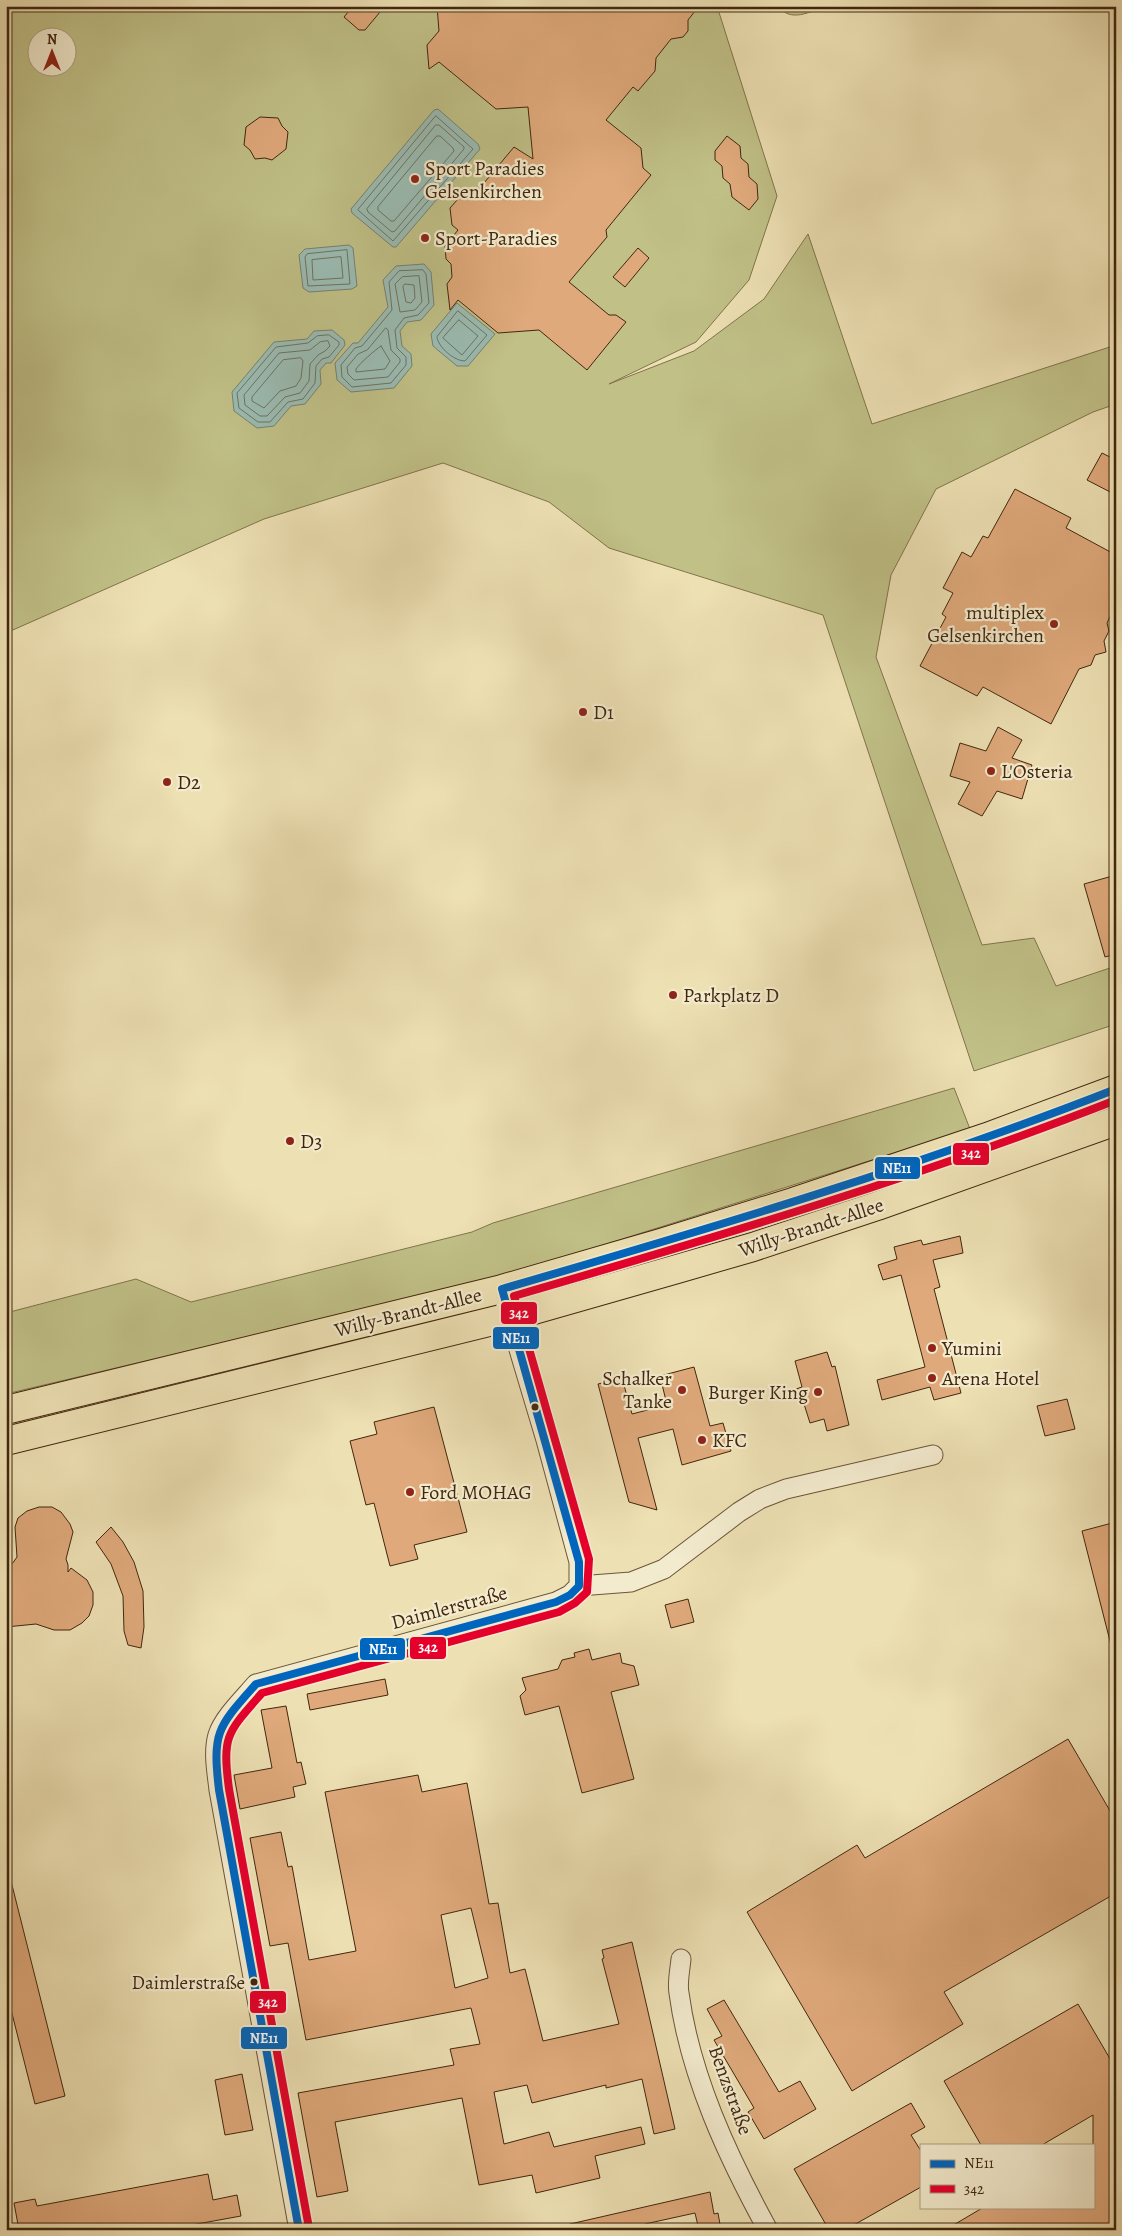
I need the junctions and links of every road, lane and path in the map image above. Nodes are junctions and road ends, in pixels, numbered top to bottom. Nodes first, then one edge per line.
1 (1116, 1089) edge
2 (1116, 1121) edge
3 (502, 1289) junction
4 (509, 1317) junction
5 (6, 1410) edge
6 (6, 1441) edge
7 (933, 1455) dead end
8 (579, 1586) junction
9 (681, 1959) dead end
10 (299, 2230) edge
11 (768, 2230) edge

1 - 3 main road, Willy-Brandt-Allee
2 - 4 main road, Willy-Brandt-Allee
3 - 4 street
3 - 5 main road, Willy-Brandt-Allee
4 - 6 main road, Willy-Brandt-Allee
4 - 8 street
7 - 8 street
8 - 10 street, Daimlerstraße
9 - 11 street, Benzstraße

